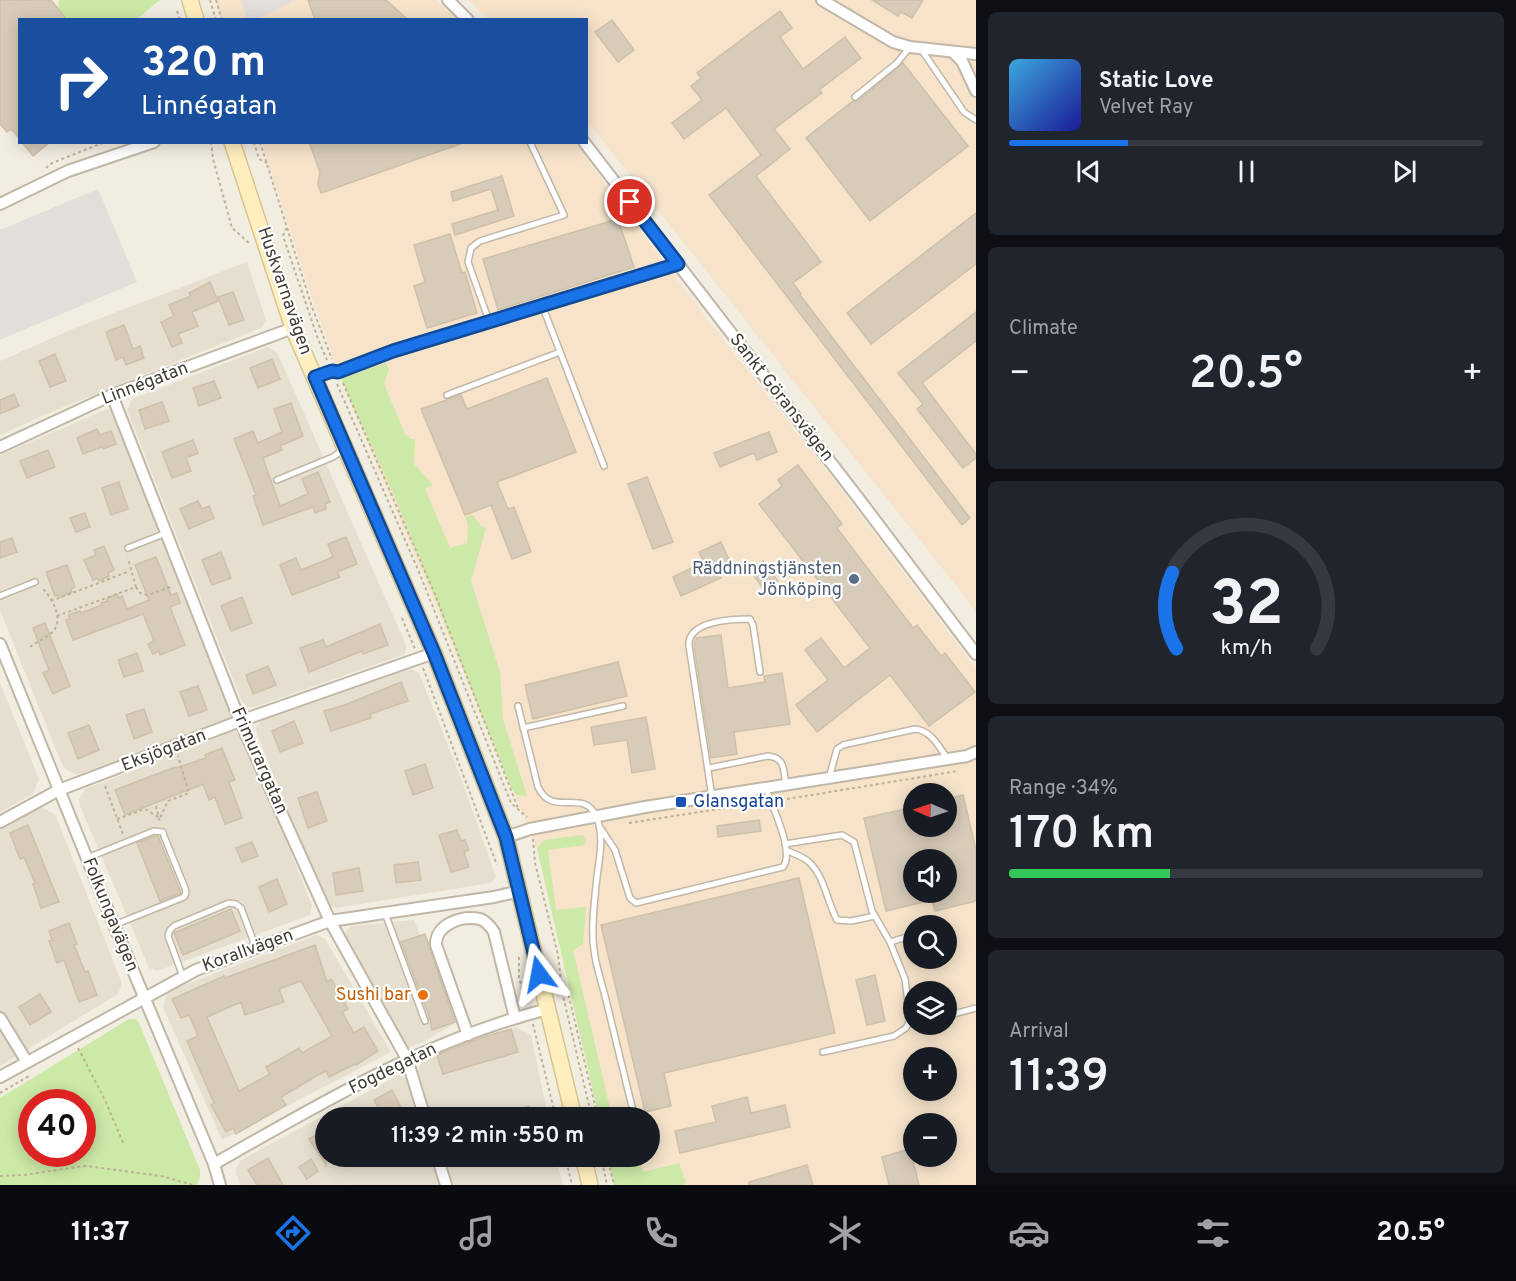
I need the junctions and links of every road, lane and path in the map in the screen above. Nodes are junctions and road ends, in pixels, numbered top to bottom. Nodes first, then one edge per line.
1 (190, 0) edge
2 (210, 0) edge
3 (216, 0) edge
4 (448, 0) edge
5 (822, 0) edge
6 (195, 18) edge
7 (215, 18) edge
8 (221, 18) edge
9 (466, 18) edge
10 (915, 47) junction
11 (953, 52) junction
12 (976, 54) edge
13 (976, 91) edge
14 (855, 96) dead end
15 (976, 120) edge
16 (148, 144) edge
17 (211, 144) edge
18 (233, 144) edge
19 (255, 144) edge
20 (261, 144) edge
21 (531, 144) edge
22 (586, 144) edge
23 (267, 163) junction
24 (261, 166) dead end
25 (0, 204) edge
26 (280, 229) dead end
27 (288, 230) junction
28 (252, 252) dead end
29 (678, 264) junction
30 (542, 305) junction
31 (489, 322) junction
32 (293, 328) junction
33 (560, 351) junction
34 (335, 372) junction
35 (315, 377) junction
36 (112, 395) junction
37 (447, 395) dead end
38 (0, 447) edge
39 (346, 448) junction
40 (604, 466) dead end
41 (278, 480) dead end
42 (166, 533) junction
43 (128, 548) joint
44 (131, 571) junction
45 (185, 581) junction
46 (35, 582) joint
47 (136, 587) junction
48 (0, 596) edge
49 (51, 602) junction
50 (57, 616) junction
51 (402, 617) dead end
52 (0, 644) edge
53 (30, 646) dead end
54 (976, 654) edge
55 (427, 656) junction
56 (760, 672) dead end
57 (518, 706) dead end
58 (622, 706) dead end
59 (240, 721) junction
60 (523, 728) junction
61 (175, 747) junction
62 (976, 752) edge
63 (948, 759) junction
64 (709, 768) junction
65 (966, 769) dead end
66 (101, 774) junction
67 (829, 778) junction
68 (786, 785) junction
69 (766, 788) junction
70 (59, 790) junction
71 (712, 797) junction
72 (771, 801) junction
73 (156, 806) dead end
74 (519, 810) junction
75 (596, 816) junction
76 (160, 818) junction
77 (117, 819) junction
78 (0, 822) edge
79 (624, 824) dead end
80 (600, 828) junction
81 (530, 829) junction
82 (159, 831) junction
83 (506, 837) junction
84 (126, 842) junction
85 (785, 843) junction
86 (788, 850) junction
87 (87, 858) junction
88 (499, 870) dead end
89 (520, 891) junction
90 (385, 913) junction
91 (874, 916) junction
92 (330, 921) junction
93 (114, 926) junction
94 (903, 938) edge
95 (890, 942) junction
96 (517, 947) dead end
97 (256, 948) junction
98 (183, 977) junction
99 (563, 982) junction
100 (144, 999) junction
101 (976, 1008) edge
102 (548, 1009) junction
103 (957, 1013) edge
104 (530, 1014) junction
105 (0, 1018) edge
106 (515, 1018) junction
107 (425, 1021) dead end
108 (468, 1035) junction
109 (73, 1038) junction
110 (823, 1052) dead end
111 (407, 1059) junction
112 (27, 1062) junction
113 (0, 1077) edge
114 (422, 1107) edge
115 (553, 1107) edge
116 (571, 1107) edge
117 (589, 1107) edge
118 (595, 1107) edge
119 (632, 1107) edge
120 (124, 1145) dead end
121 (214, 1164) junction
122 (440, 1167) edge
123 (568, 1167) edge
124 (586, 1167) edge
125 (604, 1167) edge
126 (610, 1167) edge
127 (0, 1176) edge
128 (193, 1185) edge
129 (220, 1185) edge
130 (446, 1185) edge
131 (572, 1185) edge
132 (590, 1185) edge
133 (608, 1185) edge
134 (614, 1185) edge

1 - 6 street
2 - 7 path
3 - 8 path
4 - 9 street
5 - 10 street
10 - 11 street
10 - 14 lane
10 - 15 lane
11 - 12 street
11 - 13 street
16 - 25 street
17 - 28 path
18 - 32 street, Huskvarnavägen
19 - 23 path
20 - 23 path
21 - 31 lane
22 - 29 street, Sankt Göransvägen
23 - 24 path
23 - 27 path
26 - 27 path
27 - 34 path
27 - 34 path
29 - 30 street
29 - 54 street, Sankt Göransvägen
30 - 31 street
30 - 33 lane
31 - 34 street
32 - 35 street, Huskvarnavägen
32 - 36 street, Linnégatan
33 - 37 lane
33 - 40 lane
34 - 35 street
34 - 74 path
34 - 74 path
35 - 39 street, Huskvarnavägen
36 - 38 street, Linnégatan
36 - 42 street, Frimurargatan
39 - 41 lane
39 - 55 street, Huskvarnavägen
42 - 43 lane
42 - 45 street, Frimurargatan
43 - 44 path
44 - 47 path
44 - 49 path
45 - 47 path
45 - 59 street, Frimurargatan
46 - 48 lane
46 - 49 path
47 - 50 path
49 - 50 path
50 - 53 path
51 - 55 path
52 - 70 street, Folkungavägen
55 - 59 street, Eksjögatan
55 - 83 street, Huskvarnavägen
55 - 88 path
56 - 64 lane
57 - 60 lane
58 - 60 lane
59 - 61 street, Eksjögatan
59 - 92 street, Frimurargatan
60 - 75 lane
61 - 66 street, Eksjögatan
61 - 76 path
62 - 63 street
63 - 67 street
63 - 67 lane
64 - 68 lane
64 - 71 lane
65 - 72 path
66 - 70 street, Eksjögatan
66 - 77 path
67 - 68 street
68 - 69 street
69 - 71 street
69 - 72 lane
70 - 78 street, Eksjögatan
70 - 87 street, Folkungavägen
71 - 75 street
72 - 79 path
72 - 85 lane
73 - 76 path
74 - 81 path
75 - 80 lane
75 - 81 street
76 - 77 path
76 - 82 path
77 - 84 path
80 - 86 lane
80 - 119 lane
81 - 83 street
81 - 99 path
82 - 84 lane
82 - 93 lane
83 - 89 street, Huskvarnavägen
84 - 87 lane
85 - 86 lane
85 - 91 lane
86 - 91 lane
87 - 93 street, Folkungavägen
89 - 90 street, Korallvägen
89 - 102 street, Huskvarnavägen
90 - 92 street, Korallvägen
90 - 107 lane
91 - 95 lane
92 - 97 street, Korallvägen
92 - 111 street, Frimurargatan
93 - 100 street, Folkungavägen
94 - 95 lane
95 - 110 lane
96 - 104 path
97 - 98 street, Korallvägen
97 - 98 lane
98 - 100 street, Korallvägen
99 - 117 path
99 - 118 path
100 - 109 street, Korallvägen
100 - 121 street, Folkungavägen
101 - 103 lane
102 - 104 street, Fogdegatan
102 - 116 street, Huskvarnavägen
104 - 106 street, Fogdegatan
104 - 115 path
105 - 112 street
106 - 108 street, Fogdegatan
106 - 108 street
108 - 111 street, Fogdegatan
109 - 112 street, Korallvägen
109 - 120 path
111 - 114 street, Frimurargatan
111 - 121 street, Fogdegatan
112 - 113 street, Korallvägen
121 - 129 street, Folkungavägen
122 - 130 street
123 - 131 path
124 - 132 street
125 - 133 path
126 - 134 path
127 - 128 path

